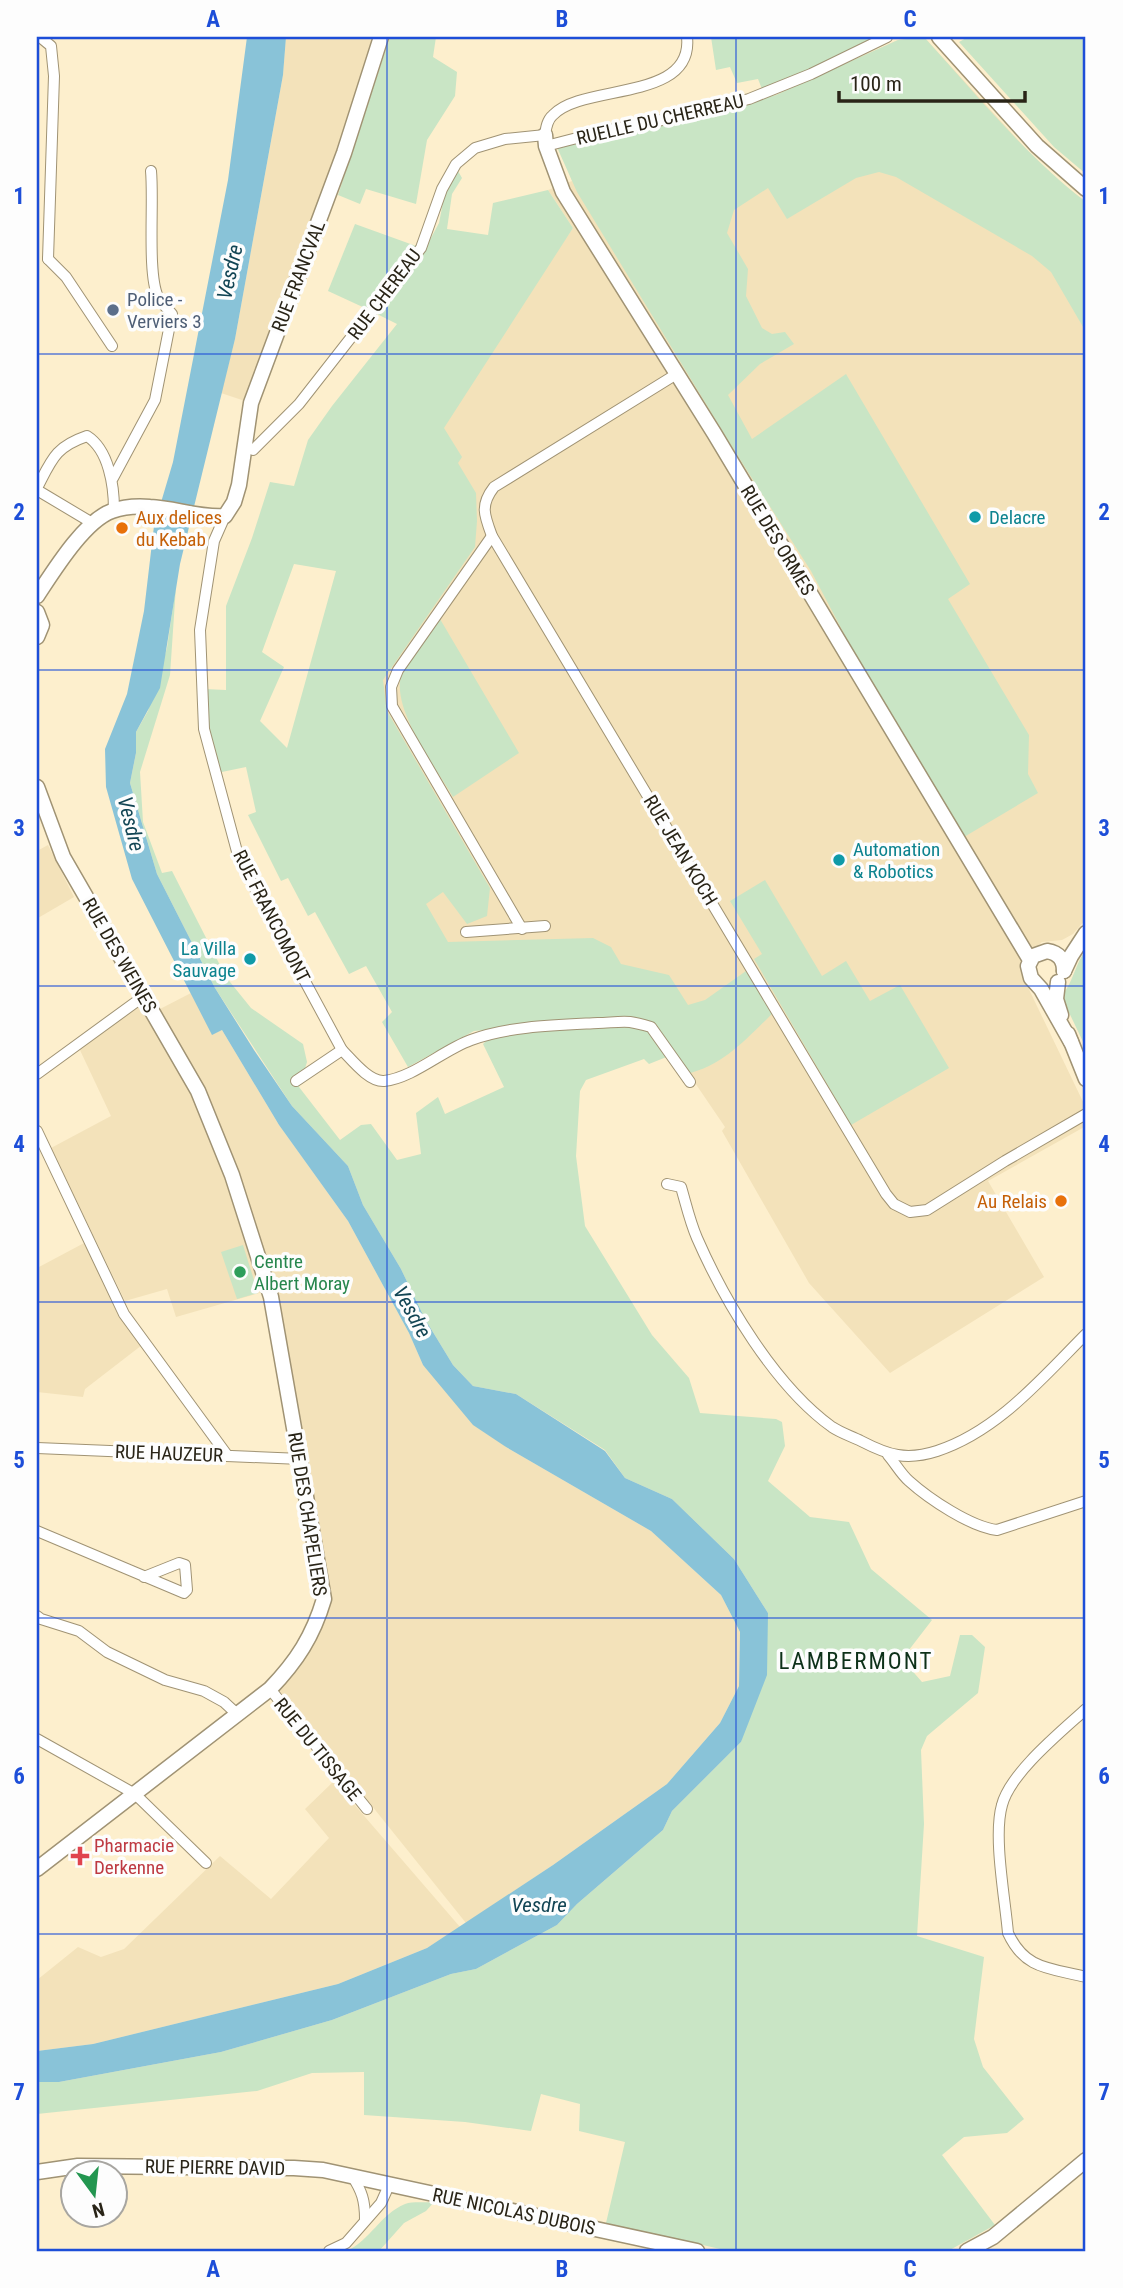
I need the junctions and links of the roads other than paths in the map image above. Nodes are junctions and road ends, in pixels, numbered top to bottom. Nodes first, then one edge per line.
1 (40, 37) edge
2 (381, 37) edge
3 (687, 37) edge
4 (887, 37) edge
5 (939, 37) edge
6 (545, 140) junction
7 (151, 171) dead end
8 (1086, 189) edge
9 (48, 259) junction
10 (37, 265) edge
11 (112, 346) dead end
12 (676, 375) junction
13 (253, 450) dead end
14 (113, 478) junction
15 (37, 489) edge
16 (114, 510) junction
17 (218, 517) junction
18 (93, 524) junction
19 (492, 536) junction
20 (37, 596) edge
21 (37, 612) edge
22 (37, 637) edge
23 (37, 788) edge
24 (545, 926) dead end
25 (522, 929) junction
26 (466, 932) dead end
27 (1084, 936) edge
28 (1020, 941) junction
29 (1050, 951) junction
30 (1030, 960) junction
31 (1061, 977) junction
32 (1035, 983) junction
33 (144, 996) junction
34 (1071, 1042) junction
35 (342, 1050) junction
36 (37, 1074) edge
37 (1086, 1079) edge
38 (296, 1081) dead end
39 (690, 1083) dead end
40 (1086, 1114) edge
41 (37, 1131) edge
42 (228, 1164) joint
43 (667, 1184) dead end
44 (1086, 1334) edge
45 (37, 1448) edge
46 (227, 1455) junction
47 (888, 1455) junction
48 (301, 1458) junction
49 (1086, 1501) edge
50 (37, 1531) edge
51 (144, 1577) dead end
52 (37, 1616) edge
53 (270, 1689) junction
54 (1086, 1709) edge
55 (238, 1715) junction
56 (37, 1740) edge
57 (135, 1794) junction
58 (367, 1808) dead end
59 (206, 1863) dead end
60 (37, 1869) edge
61 (1086, 1977) edge
62 (1086, 2160) edge
63 (37, 2172) edge
64 (352, 2175) junction
65 (390, 2183) junction
66 (414, 2190) joint
67 (365, 2219) junction
68 (992, 2244) edge
69 (329, 2251) edge
70 (696, 2251) edge
71 (967, 2251) edge

1 - 9 street
2 - 17 street, RUE FRANCVAL
3 - 6 street
4 - 6 street, RUELLE DU CHERREAU
5 - 8 street
6 - 12 street, RUE DES ORMES
6 - 13 street, RUE CHEREAU
7 - 14 street
9 - 10 street
9 - 11 street
12 - 19 street, RUE JEAN KOCH
12 - 28 street, RUE DES ORMES
14 - 15 street
14 - 16 street
15 - 18 street
16 - 17 street
16 - 18 street
17 - 35 street, RUE FRANCOMONT
18 - 20 street
19 - 25 street
19 - 40 street, RUE JEAN KOCH
21 - 22 street
23 - 33 street, RUE DES WEINES
24 - 25 street
25 - 26 street
27 - 29 street
27 - 31 street
28 - 29 street
28 - 30 street, RUE DES ORMES
29 - 30 street
29 - 31 street
30 - 32 street
31 - 32 street
31 - 34 street
32 - 34 street
33 - 36 street
33 - 42 street, RUE DES WEINES
34 - 37 street
35 - 38 street
35 - 39 street, RUE FRANCOMONT
41 - 46 street
42 - 48 street, RUE DES CHAPELIERS
43 - 47 street
44 - 47 street
45 - 46 street, RUE HAUZEUR
46 - 48 street, RUE HAUZEUR
47 - 49 street
48 - 53 street, RUE DES CHAPELIERS
50 - 51 street
52 - 55 street
53 - 55 street, RUE DES CHAPELIERS
53 - 58 street, RUE DU TISSAGE
54 - 61 street
55 - 57 street, RUE DES CHAPELIERS
56 - 57 street
57 - 59 street
57 - 60 street, RUE DES CHAPELIERS
62 - 68 street
63 - 64 street, RUE PIERRE DAVID
64 - 65 street, RUE PIERRE DAVID
64 - 67 street
65 - 66 street, RUE PIERRE DAVID
65 - 67 street
66 - 70 street, RUE NICOLAS DUBOIS
67 - 69 street
68 - 71 street

